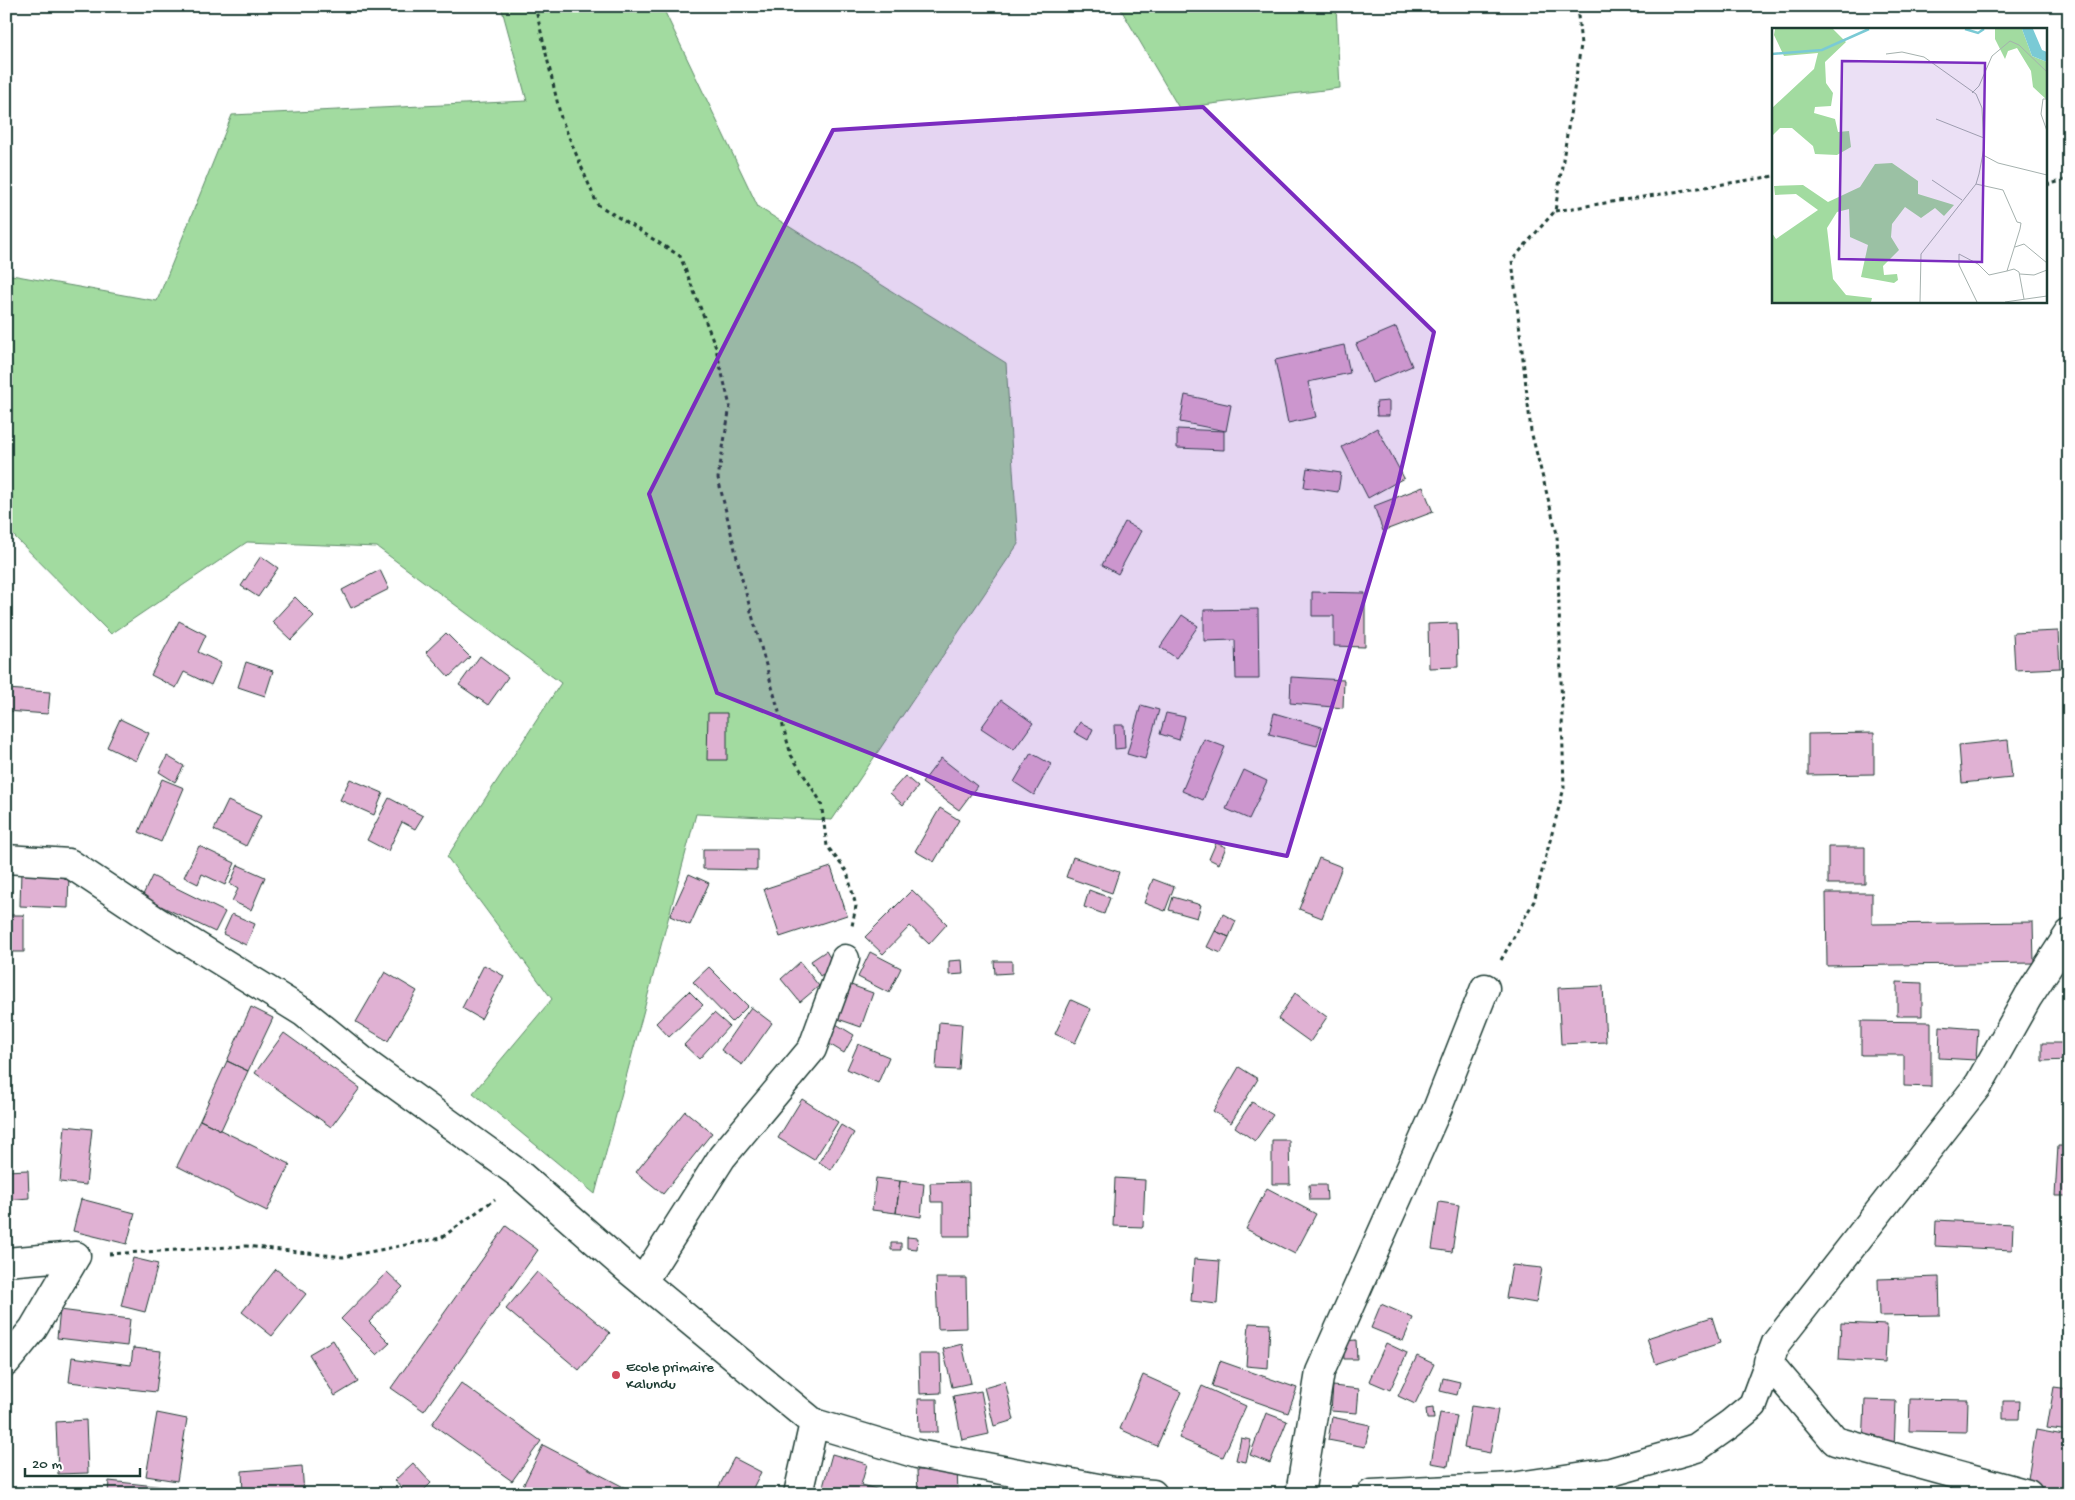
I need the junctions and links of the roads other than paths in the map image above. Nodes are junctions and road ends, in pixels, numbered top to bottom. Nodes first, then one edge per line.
1 (6, 859) edge
2 (2069, 934) edge
3 (845, 958) road end
4 (1484, 988) road end
5 (6, 1262) edge
6 (642, 1281) junction
7 (6, 1362) edge
8 (1768, 1362) junction
9 (814, 1423) junction
10 (1114, 1492) edge
11 (798, 1494) edge
12 (1153, 1494) edge
13 (1300, 1494) edge
14 (1371, 1494) edge
15 (2028, 1494) edge

1 - 6 street
2 - 8 street
3 - 6 street
4 - 13 street
5 - 7 street
6 - 9 street
8 - 14 street
8 - 15 street
9 - 10 street
9 - 11 street
10 - 12 street

